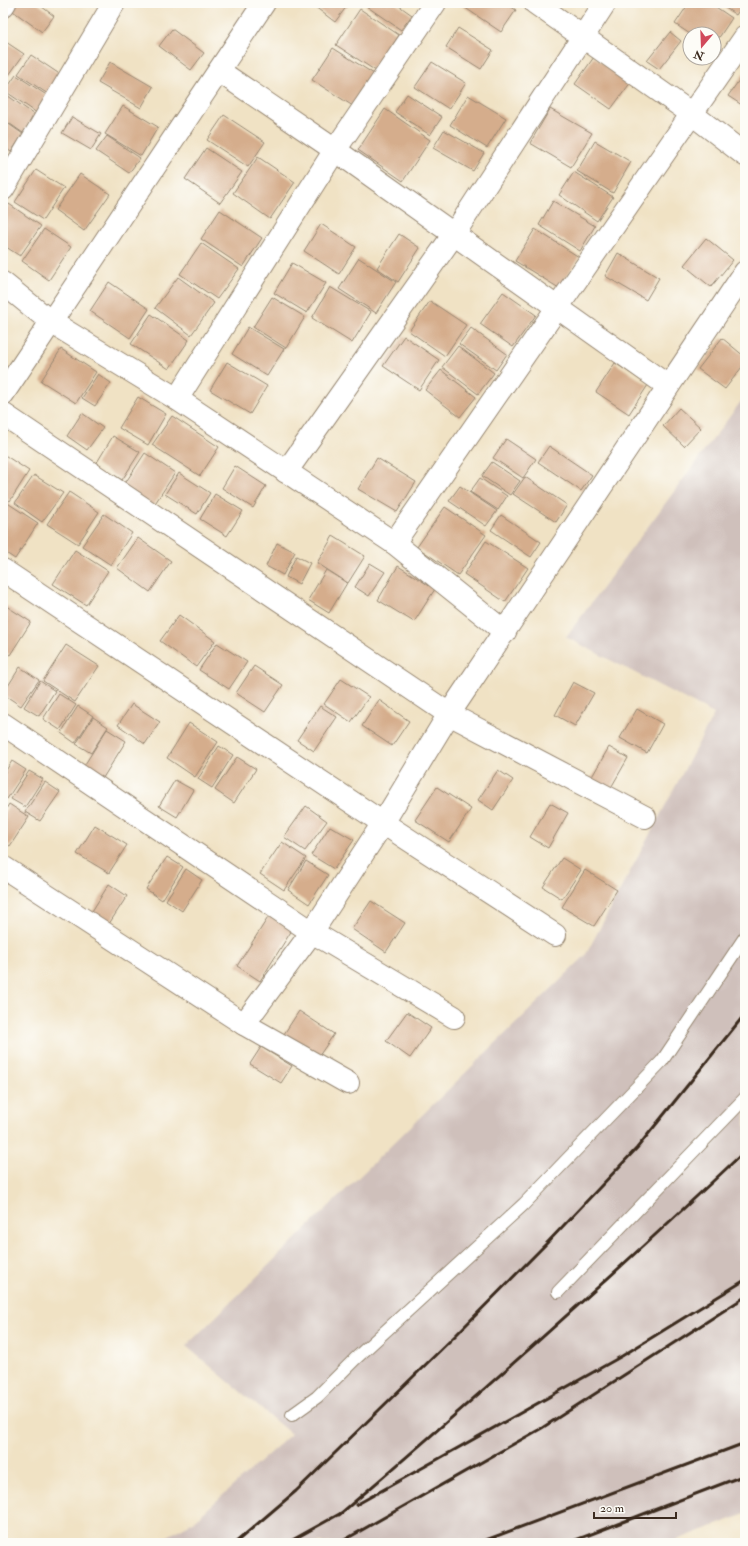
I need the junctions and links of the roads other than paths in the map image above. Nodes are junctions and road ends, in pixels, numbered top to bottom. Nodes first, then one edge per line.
1 (5, 3) edge
2 (114, 3) edge
3 (264, 3) edge
4 (435, 3) edge
5 (535, 3) edge
6 (605, 3) edge
7 (3, 6) edge
8 (745, 37) edge
9 (582, 38) junction
10 (219, 71) junction
11 (692, 114) junction
12 (335, 150) junction
13 (745, 155) edge
14 (3, 189) edge
15 (454, 234) junction
16 (745, 272) edge
17 (3, 282) edge
18 (558, 307) junction
19 (51, 322) junction
20 (668, 386) junction
21 (3, 394) edge
22 (177, 400) junction
23 (3, 414) edge
24 (286, 472) junction
25 (394, 543) junction
26 (3, 570) edge
27 (504, 632) junction
28 (449, 714) junction
29 (3, 724) edge
30 (645, 817) dead end
31 (383, 823) junction
32 (3, 867) edge
33 (312, 932) junction
34 (554, 934) dead end
35 (745, 937) edge
36 (454, 1017) dead end
37 (244, 1024) junction
38 (348, 1083) dead end
39 (745, 1098) edge
40 (558, 1292) dead end
41 (292, 1416) dead end

1 - 7 street
2 - 14 street
3 - 10 street
4 - 12 street
5 - 9 street
6 - 9 street
8 - 11 street
9 - 11 street
9 - 15 street
10 - 12 street
10 - 19 street
11 - 13 street
11 - 18 street
12 - 15 street
12 - 22 street
15 - 18 street
15 - 24 street
16 - 20 street
17 - 19 street
18 - 20 street
18 - 25 street
19 - 21 street
19 - 22 street
20 - 27 street
22 - 24 street
23 - 28 street
24 - 25 street
25 - 27 street
26 - 31 street
27 - 28 street
28 - 30 street
28 - 31 street
29 - 33 street
31 - 33 street
31 - 34 street
32 - 37 street
33 - 36 street
33 - 37 street
35 - 41 lane
37 - 38 street
39 - 40 lane

